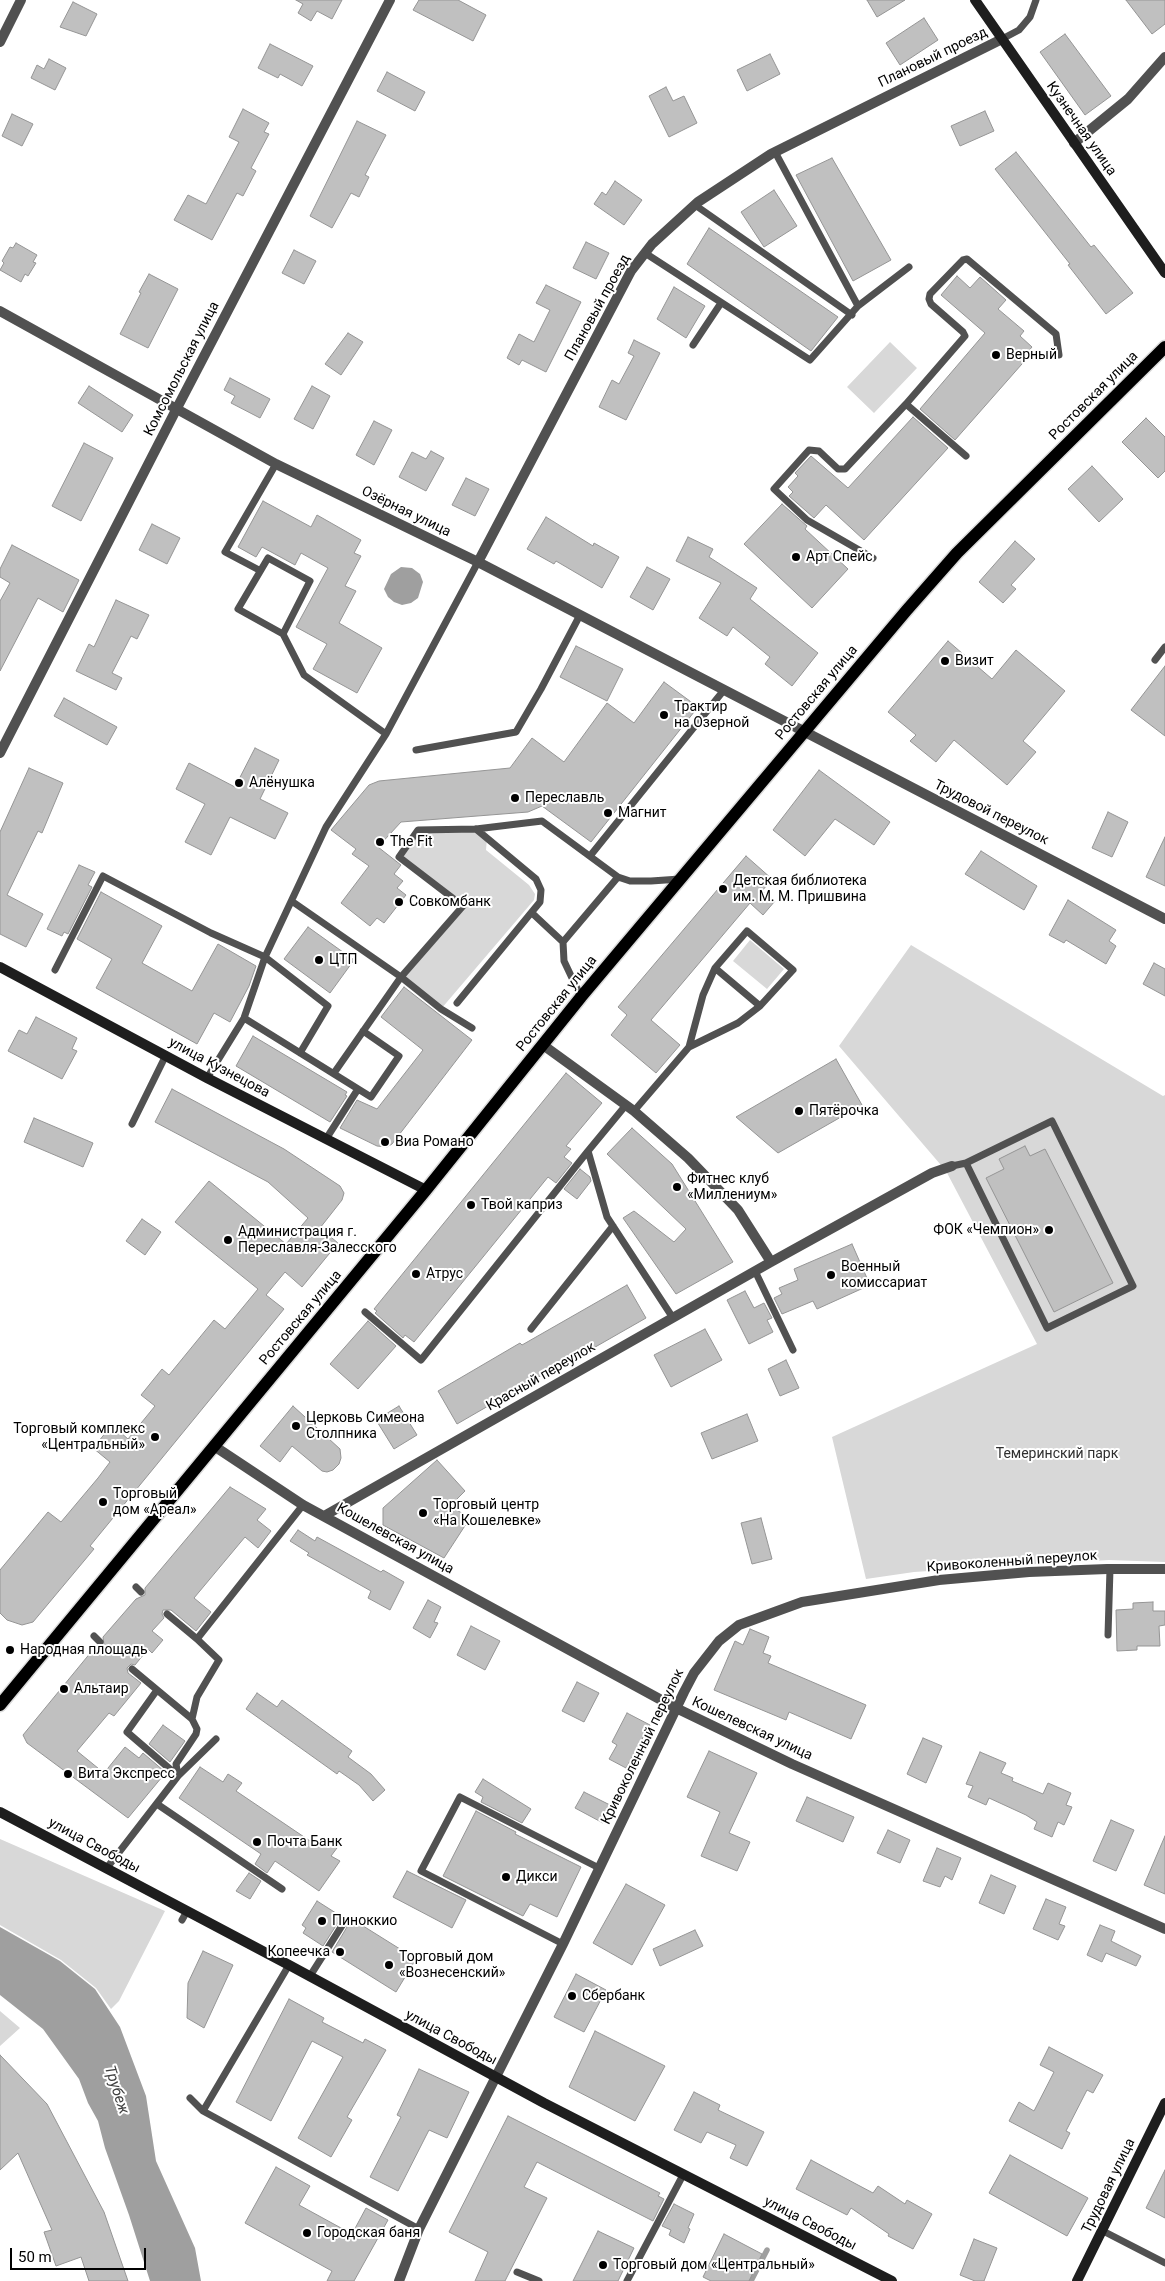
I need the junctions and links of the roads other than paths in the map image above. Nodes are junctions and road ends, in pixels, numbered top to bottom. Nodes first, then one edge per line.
1 (21, 0) edge
2 (390, 0) edge
3 (975, 0) edge
4 (1036, 0) edge
5 (1002, 39) junction
6 (0, 42) edge
7 (1165, 57) edge
8 (1074, 143) junction
9 (775, 152) junction
10 (695, 205) junction
11 (645, 253) junction
12 (910, 267) dead end
13 (1165, 273) edge
14 (721, 303) junction
15 (858, 306) junction
16 (0, 311) edge
17 (852, 315) junction
18 (693, 345) dead end
19 (1165, 347) edge
20 (1059, 355) dead end
21 (906, 404) junction
22 (177, 408) junction
23 (966, 456) dead end
24 (276, 464) junction
25 (873, 558) dead end
26 (478, 562) junction
27 (260, 570) junction
28 (580, 615) junction
29 (283, 634) junction
30 (1165, 647) edge
31 (1155, 660) dead end
32 (724, 690) junction
33 (804, 732) junction
34 (386, 734) junction
35 (416, 750) dead end
36 (0, 753) edge
37 (476, 829) junction
38 (590, 856) junction
39 (618, 877) junction
40 (680, 879) junction
41 (292, 902) junction
42 (532, 913) junction
43 (1165, 919) edge
44 (563, 942) junction
45 (266, 957) junction
46 (0, 967) edge
47 (715, 968) junction
48 (55, 970) dead end
49 (401, 977) junction
50 (581, 997) junction
51 (457, 1003) dead end
52 (760, 1006) junction
53 (244, 1018) junction
54 (472, 1028) dead end
55 (363, 1031) junction
56 (543, 1045) junction
57 (688, 1047) junction
58 (300, 1052) junction
59 (166, 1055) junction
60 (334, 1074) junction
61 (207, 1078) junction
62 (358, 1089) junction
63 (630, 1108) junction
64 (132, 1124) dead end
65 (326, 1139) junction
66 (588, 1151) junction
67 (966, 1163) junction
68 (952, 1166) joint
69 (426, 1190) junction
70 (613, 1226) junction
71 (771, 1262) junction
72 (755, 1271) junction
73 (365, 1312) dead end
74 (673, 1318) junction
75 (530, 1329) dead end
76 (793, 1350) dead end
77 (214, 1446) junction
78 (303, 1505) junction
79 (324, 1516) junction
80 (1110, 1569) junction
81 (1165, 1569) edge
82 (167, 1614) dead end
83 (1108, 1634) dead end
84 (94, 1636) dead end
85 (197, 1639) junction
86 (100, 1642) dead end
87 (132, 1669) dead end
88 (157, 1690) junction
89 (0, 1705) edge
90 (676, 1708) junction
91 (192, 1719) junction
92 (216, 1739) dead end
93 (178, 1776) junction
94 (157, 1804) junction
95 (0, 1812) edge
96 (599, 1868) junction
97 (106, 1869) junction
98 (282, 1889) dead end
99 (343, 1924) dead end
100 (1165, 1929) edge
101 (562, 1944) junction
102 (289, 1964) junction
103 (310, 1976) junction
104 (495, 2077) junction
105 (190, 2098) dead end
106 (1165, 2104) edge
107 (203, 2111) junction
108 (683, 2175) junction
109 (419, 2229) junction
110 (1103, 2231) junction
111 (1165, 2263) edge
112 (517, 2272) dead end
113 (399, 2281) edge
114 (539, 2281) edge
115 (627, 2281) edge
116 (892, 2281) edge
117 (1077, 2281) edge

1 - 6 street
2 - 22 street, Комсомольская улица
3 - 5 street, Кузнечная улица
4 - 5 lane
5 - 8 street, Кузнечная улица
5 - 9 street, Плановый проезд
7 - 8 street
8 - 13 street, Кузнечная улица
9 - 10 street, Плановый проезд
9 - 15 lane
10 - 11 street, Плановый проезд
10 - 17 lane
11 - 14 lane
11 - 26 street, Плановый проезд
12 - 15 lane
14 - 17 lane
14 - 18 lane
15 - 17 lane
16 - 22 street, Озёрная улица
19 - 33 main road, Ростовская улица
20 - 21 lane
21 - 23 lane
21 - 25 lane
22 - 24 street, Озёрная улица
22 - 36 street, Комсомольская улица
24 - 26 street, Озёрная улица
24 - 27 lane
26 - 28 street, Озёрная улица
26 - 34 lane
27 - 29 lane
27 - 29 lane
28 - 32 street, Озёрная улица
28 - 35 lane
29 - 34 lane
30 - 31 lane
32 - 33 street, Озёрная улица
32 - 38 lane
33 - 40 main road, Ростовская улица
33 - 43 street, Трудовой переулок
34 - 41 lane
37 - 38 lane
37 - 42 lane
37 - 49 lane
38 - 39 lane
39 - 40 lane
39 - 44 lane
40 - 50 main road, Ростовская улица
41 - 45 lane
41 - 49 lane
42 - 44 lane
42 - 51 lane
44 - 50 lane
45 - 48 lane
45 - 53 lane
45 - 58 lane
46 - 59 street, улица Кузнецова
47 - 52 lane
47 - 52 lane
47 - 57 lane
49 - 54 lane
49 - 55 lane
50 - 56 main road, Ростовская улица
52 - 57 lane
53 - 58 lane
53 - 61 lane
55 - 60 lane
55 - 62 lane
56 - 63 street
56 - 69 main road, Ростовская улица
57 - 63 lane
58 - 60 lane
59 - 61 street, улица Кузнецова
59 - 64 lane
60 - 62 lane
61 - 65 street, улица Кузнецова
62 - 65 lane
63 - 66 lane
63 - 71 street
65 - 69 street, улица Кузнецова
66 - 70 lane
66 - 73 lane
67 - 67 lane
67 - 68 lane
68 - 71 street, Красный переулок
69 - 77 main road, Ростовская улица
70 - 74 lane
70 - 75 lane
71 - 72 street, Красный переулок
72 - 74 street, Красный переулок
72 - 76 lane
74 - 79 street, Красный переулок
77 - 78 street, Кошелевская улица
77 - 89 main road, Ростовская улица
78 - 79 street, Кошелевская улица
78 - 85 lane
79 - 90 street, Кошелевская улица
80 - 81 street, Кривоколенный переулок
80 - 83 lane
80 - 90 street, Кривоколенный переулок
82 - 85 lane
84 - 86 lane
85 - 91 lane
87 - 88 lane
88 - 91 lane
88 - 93 lane
90 - 96 street, Кривоколенный переулок
90 - 100 street, Кошелевская улица
91 - 93 lane
92 - 93 lane
93 - 94 lane
94 - 97 lane
94 - 98 lane
95 - 97 street, улица Свободы
96 - 101 street, Кривоколенный переулок
96 - 101 lane
97 - 102 street, улица Свободы
99 - 103 lane
101 - 104 street, Кривоколенный переулок
102 - 103 street, улица Свободы
102 - 107 lane
103 - 104 street, улица Свободы
104 - 108 street, улица Свободы
104 - 109 street, Кривоколенный переулок
105 - 107 lane
106 - 110 street, Трудовая улица
107 - 109 lane
108 - 115 lane
108 - 116 street, улица Свободы
109 - 113 street, Кривоколенный переулок
110 - 111 lane
110 - 117 street, Трудовая улица
112 - 114 lane

